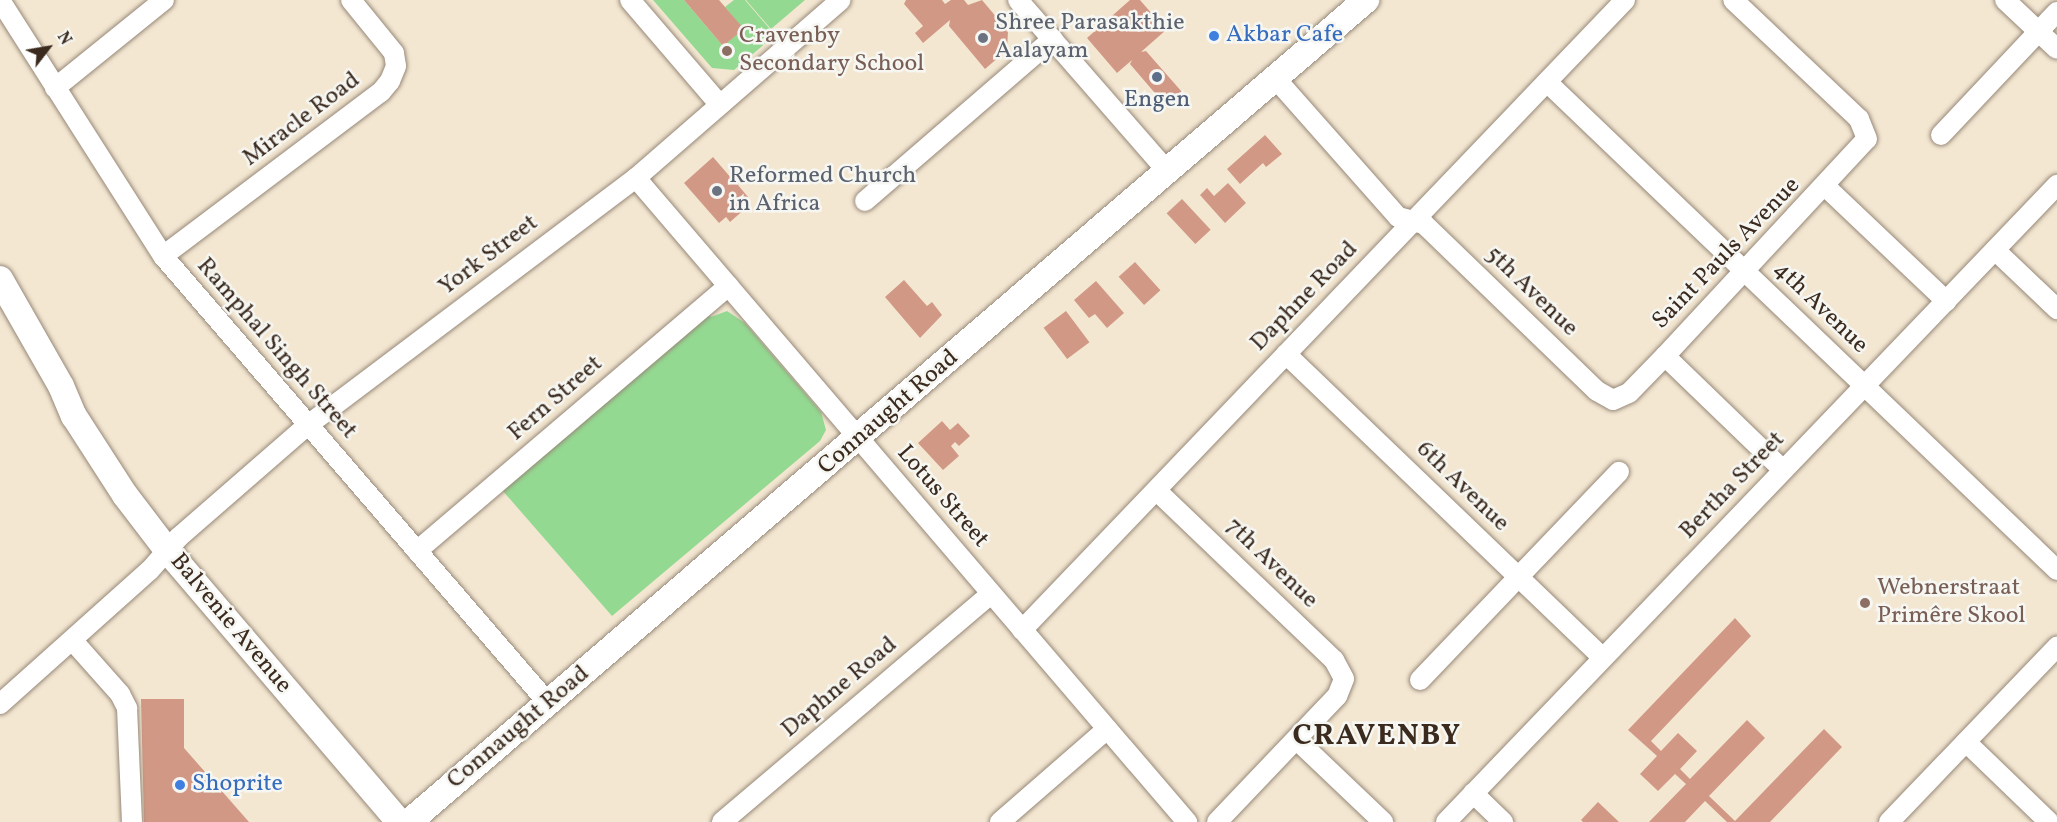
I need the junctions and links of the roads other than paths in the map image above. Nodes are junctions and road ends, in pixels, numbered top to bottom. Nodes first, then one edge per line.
1 (0, 0) edge
2 (164, 0) edge
3 (351, 0) edge
4 (630, 0) edge
5 (841, 0) edge
6 (1018, 0) edge
7 (1366, 0) edge
8 (1625, 0) edge
9 (1733, 0) edge
10 (2005, 0) edge
11 (2057, 12) edge
12 (2038, 32) junction
13 (1053, 39) junction
14 (2057, 49) edge
15 (1276, 79) junction
16 (1547, 82) junction
17 (56, 88) junction
18 (720, 105) junction
19 (1941, 135) dead end
20 (1168, 172) junction
21 (636, 178) junction
22 (2057, 185) edge
23 (1826, 187) junction
24 (865, 201) dead end
25 (1414, 222) junction
26 (1995, 250) junction
27 (163, 255) junction
28 (1746, 272) junction
29 (0, 279) edge
30 (728, 285) junction
31 (1946, 301) junction
32 (2057, 309) edge
33 (0, 310) edge
34 (1286, 354) junction
35 (1665, 356) junction
36 (1864, 386) junction
37 (1613, 400) joint
38 (74, 416) junction
39 (308, 425) junction
40 (858, 438) junction
41 (1783, 470) junction
42 (1619, 472) dead end
43 (1157, 491) junction
44 (167, 550) junction
45 (417, 551) junction
46 (2057, 570) edge
47 (1519, 577) junction
48 (991, 594) junction
49 (1022, 630) junction
50 (73, 641) junction
51 (2057, 647) edge
52 (1603, 658) junction
53 (1420, 680) dead end
54 (0, 704) edge
55 (549, 704) junction
56 (1107, 729) junction
57 (1297, 740) junction
58 (1966, 742) junction
59 (1473, 793) junction
60 (132, 822) edge
61 (399, 822) edge
62 (409, 822) edge
63 (722, 822) edge
64 (1000, 822) edge
65 (1187, 822) edge
66 (1217, 822) edge
67 (1383, 822) edge
68 (1446, 822) edge
69 (1503, 822) edge
70 (1889, 822) edge
71 (2049, 822) edge

1 - 17 street, Ramphal Singh Street
2 - 17 street
3 - 27 street, Miracle Road
4 - 18 street
5 - 18 street, York Street
6 - 13 street
7 - 15 street, Connaught Road
8 - 16 street, Daphne Road
9 - 23 street, Saint Pauls Avenue
10 - 12 street
11 - 12 street
12 - 14 street
12 - 19 street
13 - 20 street
13 - 24 street
15 - 20 street, Connaught Road
15 - 25 street, 5th Avenue
16 - 25 street, Daphne Road
16 - 28 street, 4th Avenue
17 - 27 street, Ramphal Singh Street
18 - 21 street, York Street
20 - 40 street, Connaught Road
21 - 30 street, Lotus Street
21 - 39 street, York Street
22 - 26 street, Bertha Street
23 - 28 street, Saint Pauls Avenue
23 - 31 street
25 - 34 street, Daphne Road
25 - 37 street, 5th Avenue
26 - 31 street, Bertha Street
26 - 32 street
27 - 39 street, Ramphal Singh Street
28 - 35 street, Saint Pauls Avenue
28 - 36 street, 4th Avenue
29 - 38 street, Balvenie Avenue
30 - 40 street, Lotus Street
30 - 45 street, Fern Street
31 - 36 street, Bertha Street
33 - 38 street, Balvenie Avenue
34 - 43 street, Daphne Road
34 - 47 street, 6th Avenue
35 - 37 street, Saint Pauls Avenue
35 - 41 street
36 - 41 street, Bertha Street
36 - 46 street, 4th Avenue
38 - 44 street, Balvenie Avenue
39 - 44 street, York Street
39 - 45 street, Ramphal Singh Street
40 - 48 street, Lotus Street
40 - 55 street, Connaught Road
41 - 52 street, Bertha Street
42 - 47 street
43 - 49 street, Daphne Road
43 - 57 street, 7th Avenue
44 - 50 street, York Street
44 - 61 street, Balvenie Avenue
45 - 55 street, Ramphal Singh Street
47 - 52 street, 6th Avenue
47 - 53 street
48 - 49 street, Lotus Street
48 - 63 street, Daphne Road
49 - 56 street, Lotus Street
50 - 54 street, York Street
50 - 60 street
51 - 58 street
52 - 59 street, Bertha Street
55 - 62 street, Connaught Road
56 - 64 street
56 - 65 street, Lotus Street
57 - 66 street
57 - 67 street
58 - 70 street
58 - 71 street
59 - 68 street, Bertha Street
59 - 69 street

